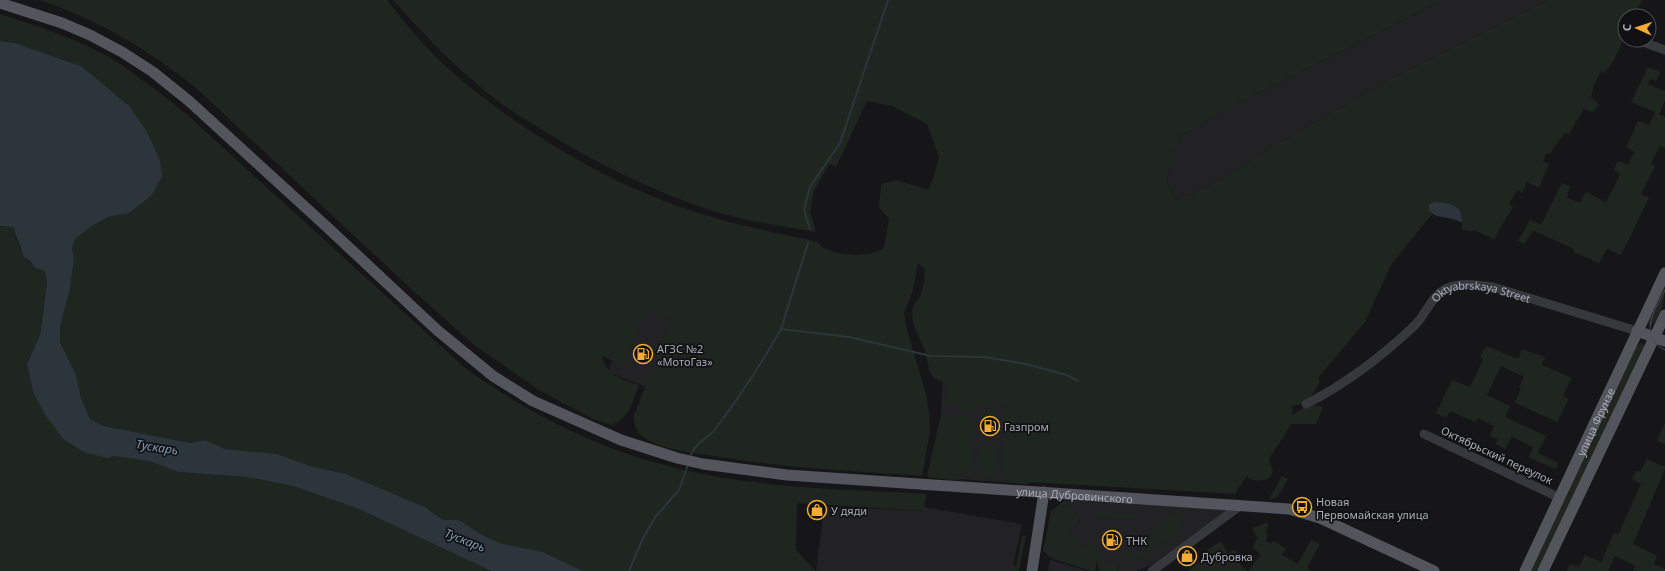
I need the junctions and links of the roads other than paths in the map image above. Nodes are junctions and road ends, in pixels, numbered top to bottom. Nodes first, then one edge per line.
1 (0, 3) edge
2 (1665, 272) edge
3 (1665, 315) edge
4 (1637, 331) junction
5 (1660, 339) edge
6 (1306, 404) dead end
7 (1424, 434) dead end
8 (1044, 492) junction
9 (1560, 498) junction
10 (1241, 505) junction
11 (1032, 571) edge
12 (1152, 571) edge
13 (1434, 571) edge
14 (1525, 571) edge
15 (1543, 571) edge

1 - 8 main road, улица Дубровинского
2 - 4 main road, улица Фрунзе
3 - 5 main road, улица Фрунзе
4 - 5 main road, Oktyabrskaya Street
4 - 6 street, Oktyabrskaya Street
4 - 9 main road, улица Фрунзе
5 - 15 main road, улица Фрунзе
7 - 9 street, Октябрьский переулок
8 - 10 main road, улица Дубровинского
8 - 11 main road
9 - 14 main road, улица Фрунзе
10 - 12 street
10 - 13 main road, улица Дубровинского

